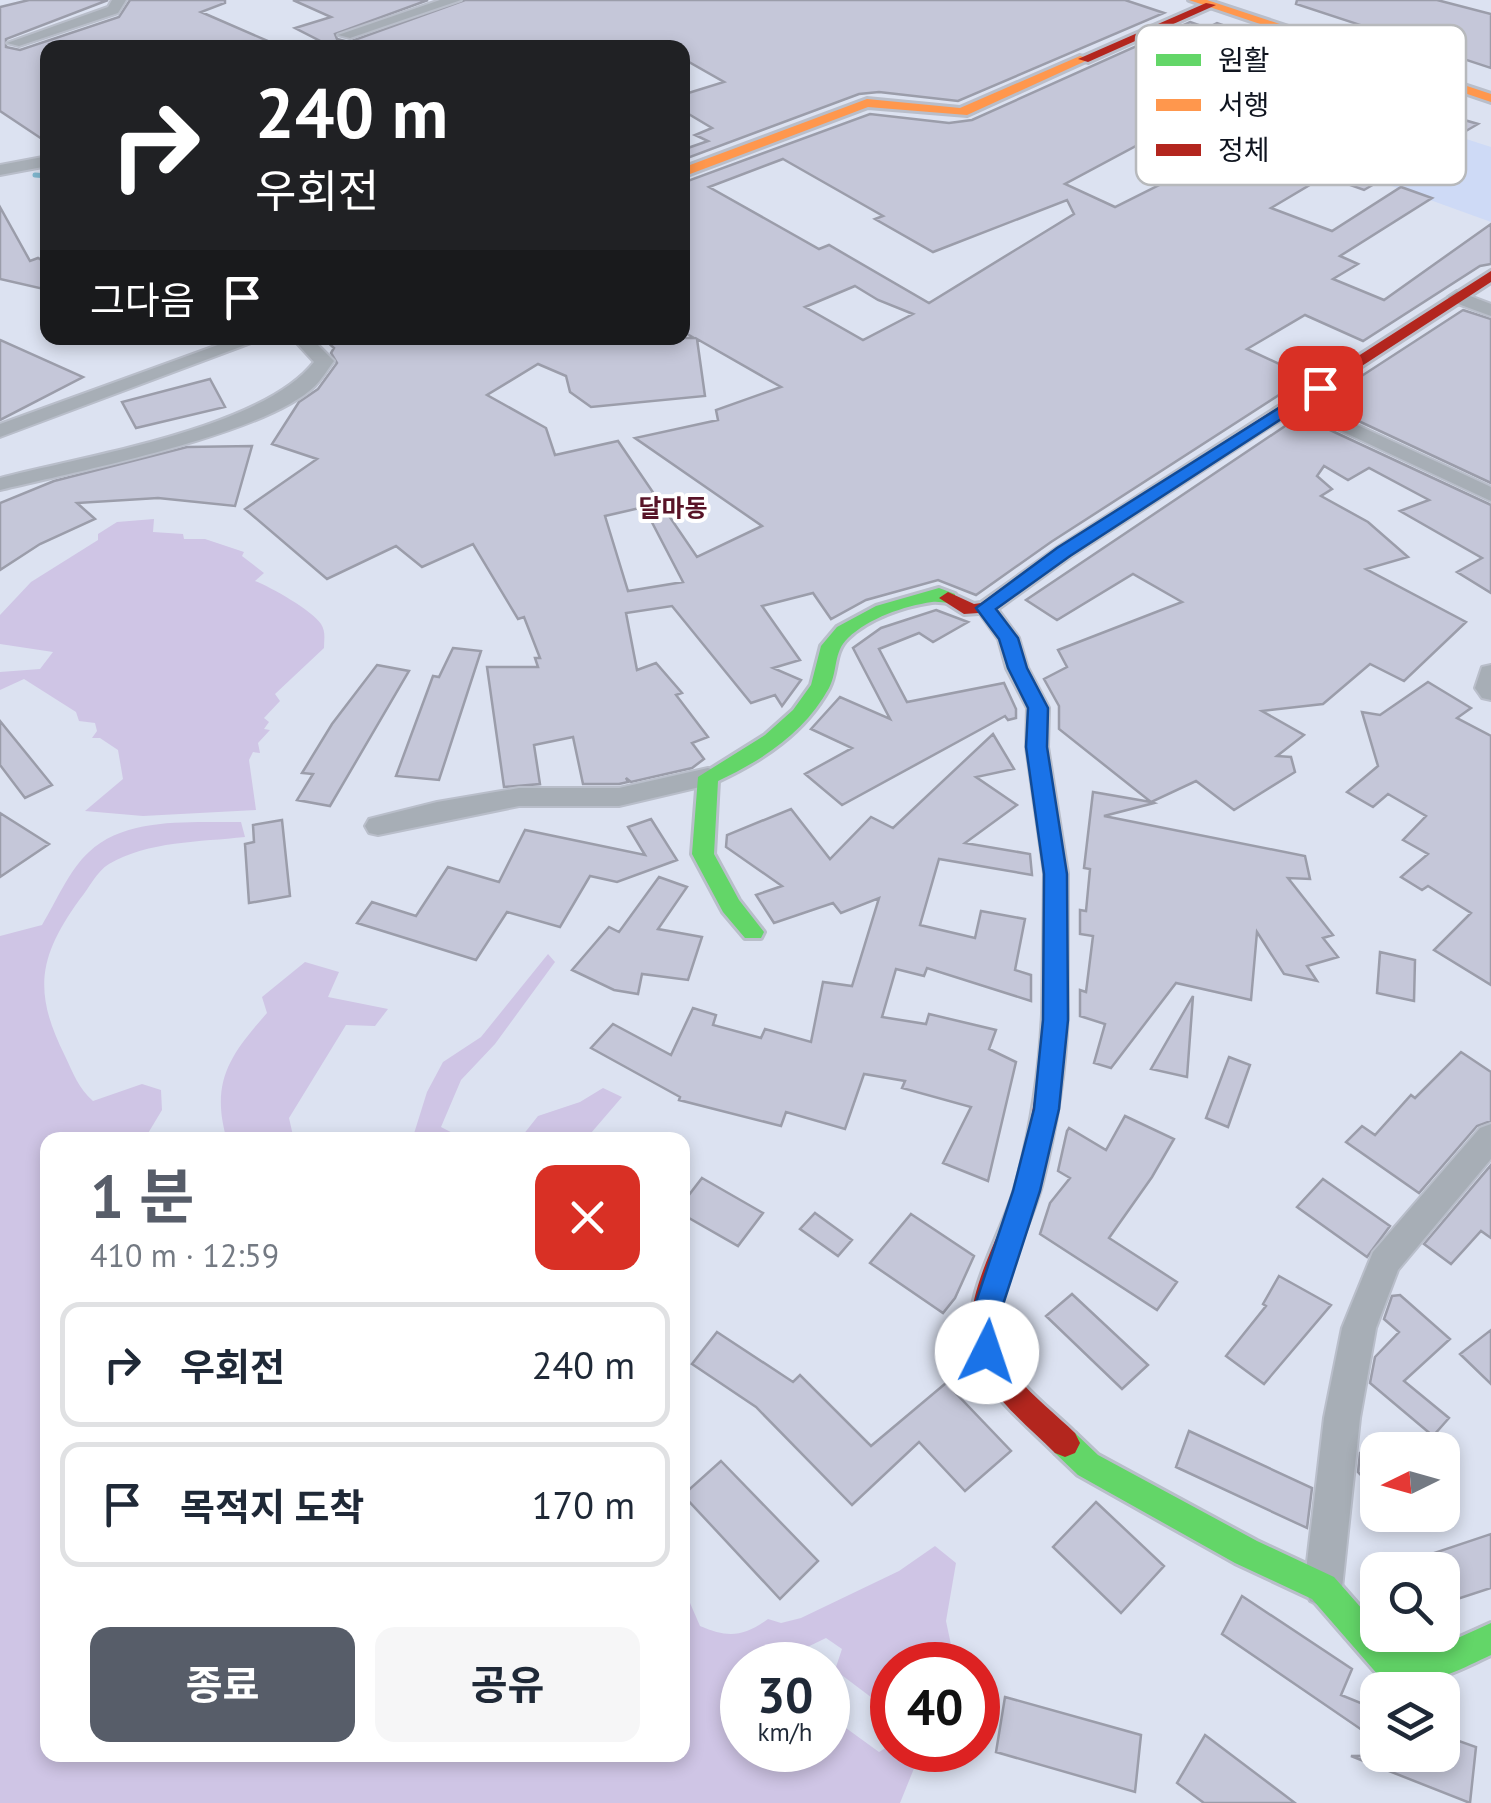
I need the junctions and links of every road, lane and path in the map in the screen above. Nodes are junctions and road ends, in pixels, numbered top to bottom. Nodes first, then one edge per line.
1 (118, 0) edge
2 (454, 0) edge
3 (1203, 2) edge
4 (1153, 25) edge
5 (1272, 25) edge
6 (1136, 33) edge
7 (346, 35) dead end
8 (14, 43) dead end
9 (1466, 90) edge
10 (1491, 98) edge
11 (40, 162) edge
12 (0, 170) edge
13 (690, 170) edge
14 (1491, 275) edge
15 (1458, 297) junction
16 (1491, 310) edge
17 (235, 345) edge
18 (308, 345) edge
19 (1297, 403) junction
20 (0, 431) edge
21 (0, 484) edge
22 (1491, 495) edge
23 (986, 608) junction
24 (1491, 674) edge
25 (1491, 692) edge
26 (708, 777) junction
27 (378, 826) dead end
28 (753, 932) dead end
29 (1491, 1136) edge
30 (1323, 1588) junction
31 (1491, 1638) edge

1 - 8 street
2 - 7 street
3 - 4 street
3 - 5 street
6 - 13 street
9 - 10 street
11 - 12 street
14 - 15 street
15 - 16 street
15 - 19 street
17 - 20 street
18 - 21 street
19 - 22 street
19 - 23 street
23 - 26 street
23 - 30 street
24 - 25 street
26 - 27 street
26 - 28 street
29 - 30 street
30 - 31 street

